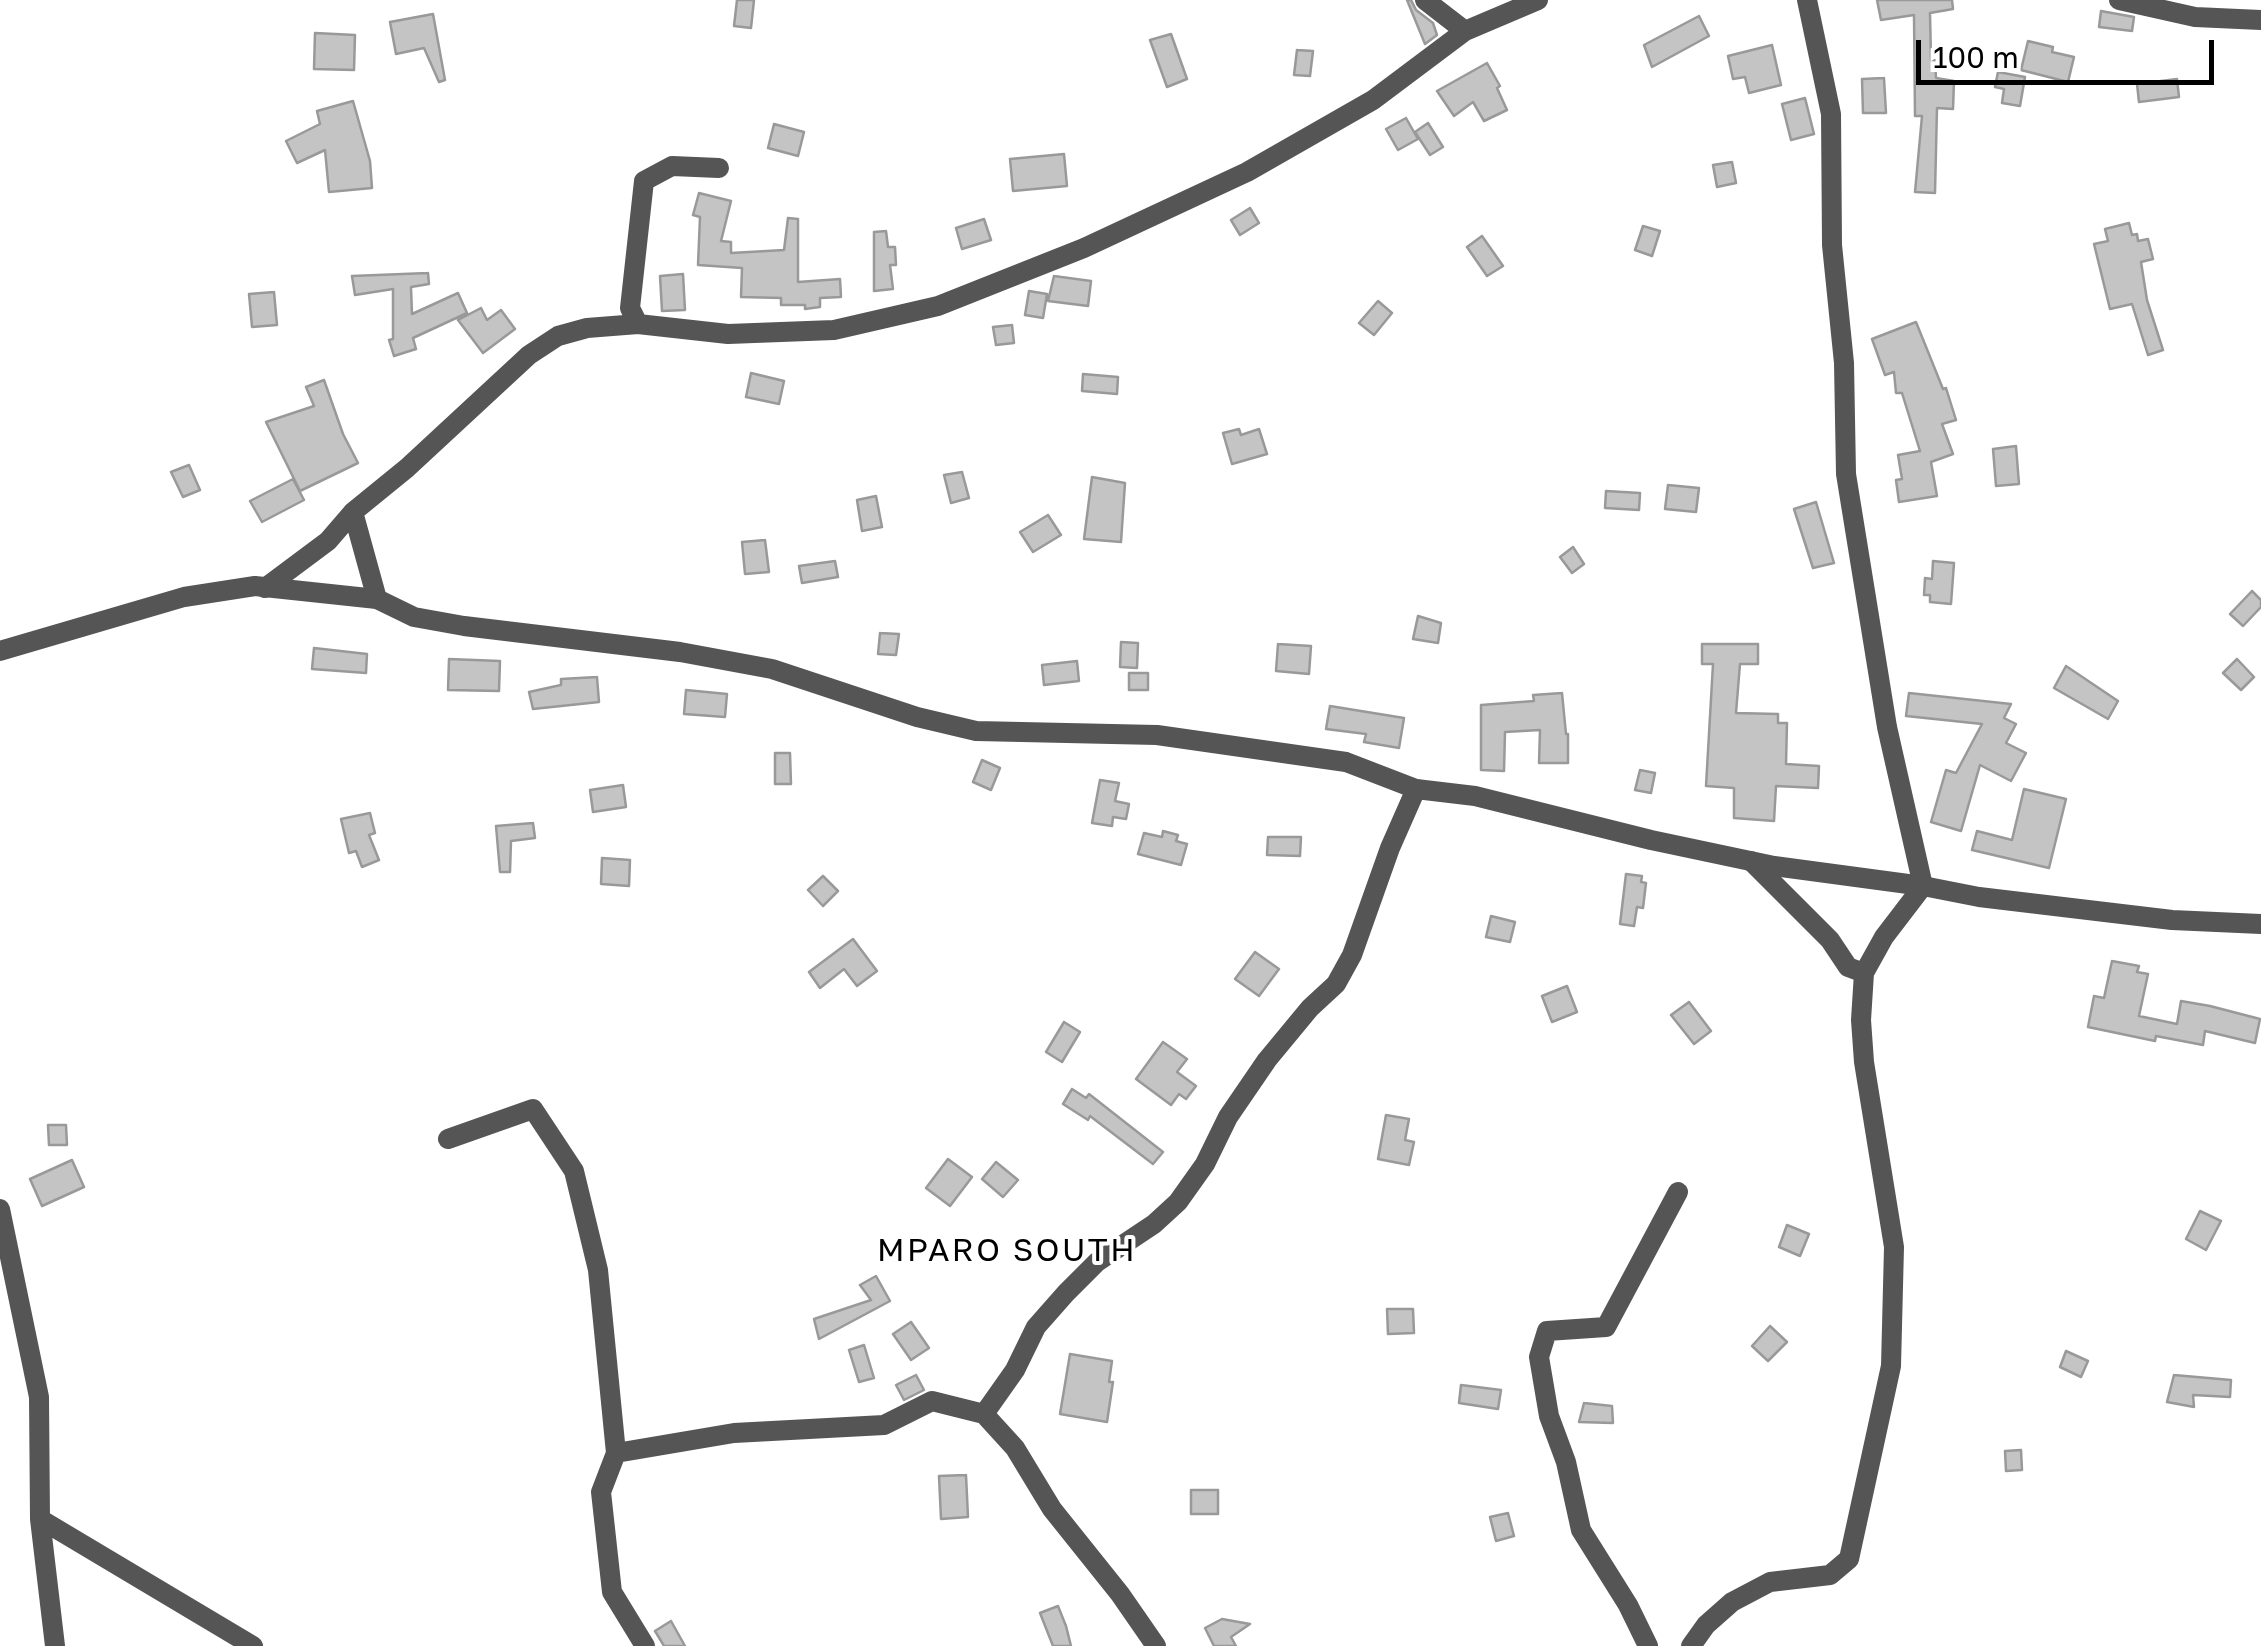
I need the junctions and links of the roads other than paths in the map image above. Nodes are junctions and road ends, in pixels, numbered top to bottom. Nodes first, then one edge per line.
1 (1425, 0) edge
2 (1538, 0) edge
3 (1807, 0) edge
4 (2118, 0) edge
5 (2261, 20) edge
6 (1465, 31) junction
7 (719, 168) dead end
8 (638, 324) junction
9 (353, 512) junction
10 (265, 588) junction
11 (377, 598) junction
12 (0, 651) edge
13 (1416, 790) junction
14 (1751, 861) junction
15 (1923, 886) junction
16 (2261, 924) edge
17 (1864, 973) junction
18 (448, 1139) dead end
19 (1678, 1192) dead end
20 (0, 1209) edge
21 (984, 1414) junction
22 (616, 1454) junction
23 (40, 1520) junction
24 (54, 1646) edge
25 (253, 1646) edge
26 (644, 1646) edge
27 (1156, 1646) edge
28 (1648, 1646) edge
29 (1692, 1646) edge

1 - 6 street
2 - 6 street
3 - 15 street
4 - 5 street
6 - 8 street
7 - 8 street
8 - 9 street
9 - 10 street
9 - 11 street
10 - 11 street
10 - 12 street
11 - 13 street
13 - 14 street
13 - 21 street
14 - 15 street
14 - 17 street
15 - 16 street
15 - 17 street
17 - 29 street
18 - 22 street
19 - 28 street
20 - 23 street
21 - 22 street
21 - 27 street
22 - 26 street
23 - 24 street
23 - 25 street

